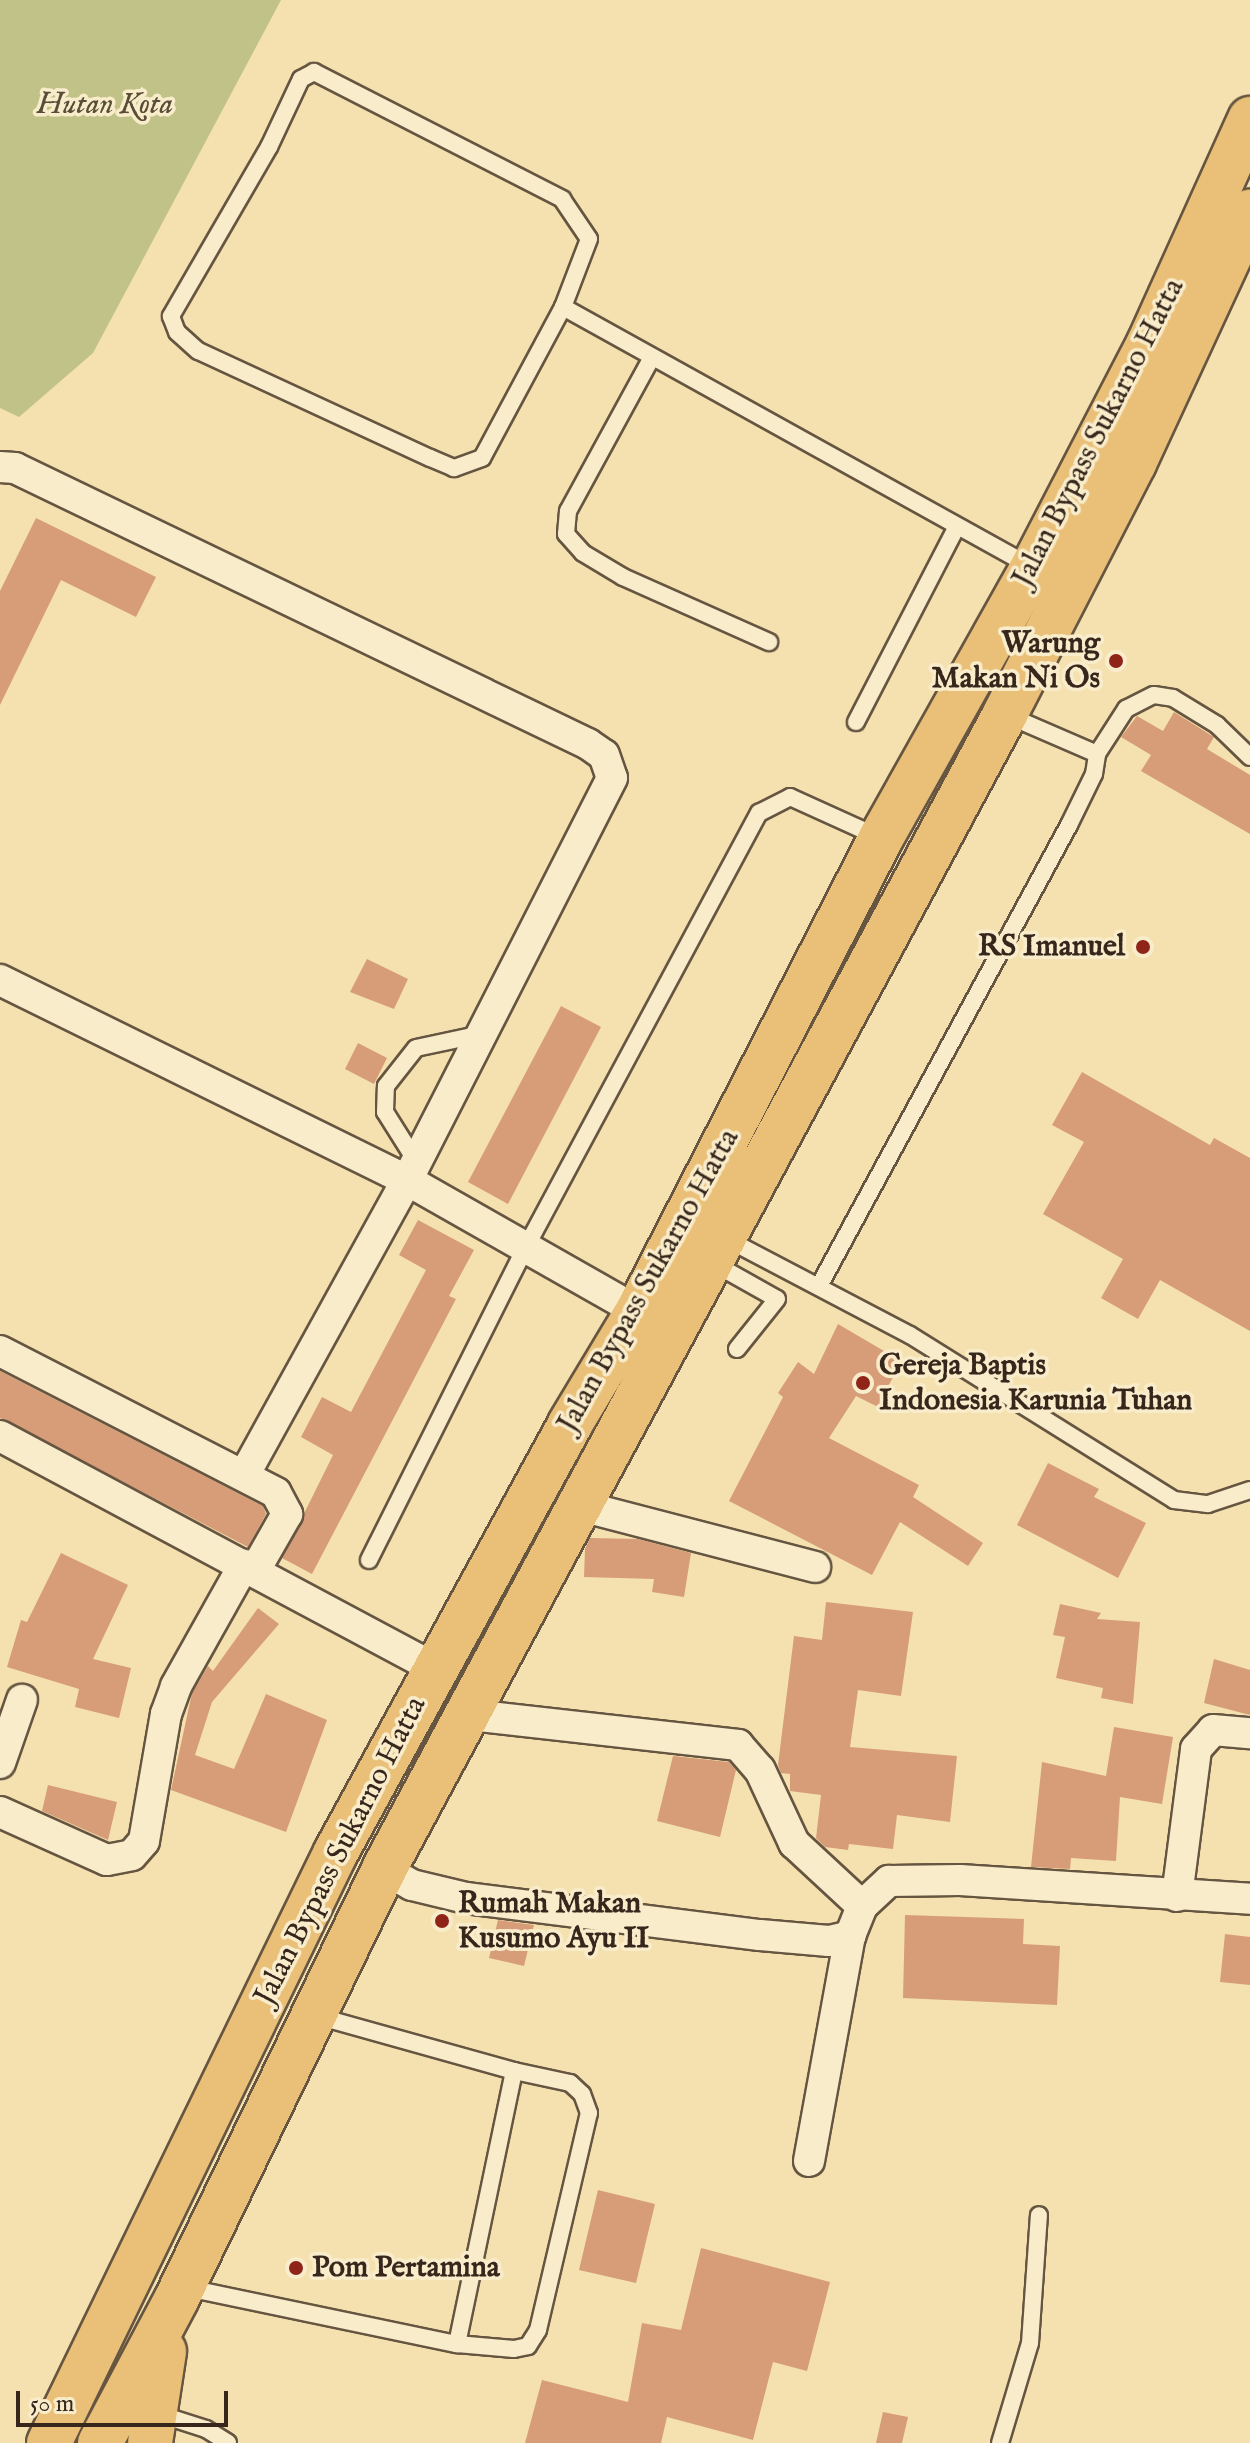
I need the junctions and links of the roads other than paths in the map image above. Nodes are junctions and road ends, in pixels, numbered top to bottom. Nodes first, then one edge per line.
1 (1250, 119) edge
2 (1250, 212) edge
3 (563, 307) junction
4 (651, 359) junction
5 (0, 467) edge
6 (956, 528) junction
7 (1033, 567) junction
8 (769, 642) dead end
9 (1005, 714) junction
10 (856, 722) dead end
11 (1097, 754) junction
12 (1250, 757) edge
13 (881, 838) junction
14 (839, 974) junction
15 (0, 980) edge
16 (477, 1035) junction
17 (789, 1070) junction
18 (410, 1169) junction
19 (525, 1249) junction
20 (719, 1250) junction
21 (819, 1286) junction
22 (638, 1311) junction
23 (675, 1334) junction
24 (737, 1349) dead end
25 (0, 1351) edge
26 (0, 1436) edge
27 (244, 1475) junction
28 (1250, 1490) edge
29 (581, 1506) junction
30 (369, 1560) dead end
31 (815, 1567) dead end
32 (250, 1568) junction
33 (436, 1669) junction
34 (22, 1700) dead end
35 (471, 1715) junction
36 (1250, 1733) edge
37 (0, 1763) edge
38 (0, 1812) edge
39 (384, 1869) junction
40 (1177, 1896) junction
41 (1250, 1899) edge
42 (862, 1906) junction
43 (850, 1936) junction
44 (311, 2014) junction
45 (514, 2071) junction
46 (809, 2161) dead end
47 (1039, 2215) dead end
48 (179, 2292) junction
49 (457, 2344) junction
50 (57, 2427) edge
51 (151, 2428) edge
52 (30, 2443) edge
53 (100, 2443) edge
54 (228, 2443) edge
55 (1000, 2443) edge

1 - 7 highway, Jalan Bypass Sukarno Hatta
2 - 9 highway, Jalan Bypass Sukarno Hatta
3 - 3 lane
3 - 4 lane
4 - 6 lane
4 - 8 lane
5 - 16 street
6 - 7 lane
6 - 10 lane
7 - 13 highway, Jalan Bypass Sukarno Hatta
9 - 11 lane
9 - 14 highway, Jalan Bypass Sukarno Hatta
11 - 12 lane
11 - 21 lane
13 - 14 highway, Jalan Bypass Sukarno Hatta
13 - 19 lane
14 - 17 highway, Jalan Bypass Sukarno Hatta
15 - 18 street
16 - 18 street
16 - 18 lane
17 - 20 highway, Jalan Bypass Sukarno Hatta
17 - 22 highway, Jalan Bypass Sukarno Hatta
18 - 19 street
18 - 27 street
19 - 22 street
19 - 30 lane
20 - 21 lane
20 - 23 highway, Jalan Bypass Sukarno Hatta
20 - 24 lane
21 - 28 lane
22 - 23 street
22 - 33 highway, Jalan Bypass Sukarno Hatta
23 - 29 highway, Jalan Bypass Sukarno Hatta
25 - 27 street
26 - 32 street
27 - 32 street
29 - 31 street
29 - 35 highway, Jalan Bypass Sukarno Hatta
32 - 33 street
32 - 38 street
33 - 50 highway, Jalan Bypass Sukarno Hatta
34 - 37 street
35 - 39 highway, Jalan Bypass Sukarno Hatta
35 - 42 street
36 - 40 street
39 - 43 street
39 - 44 highway, Jalan Bypass Sukarno Hatta
40 - 41 street
40 - 42 street
42 - 43 street
43 - 46 street
44 - 45 lane
44 - 48 highway, Jalan Bypass Sukarno Hatta
45 - 49 lane
45 - 49 lane
47 - 55 lane
48 - 49 lane
48 - 51 highway
48 - 53 highway, Jalan Bypass Sukarno Hatta
50 - 52 highway
51 - 54 lane

